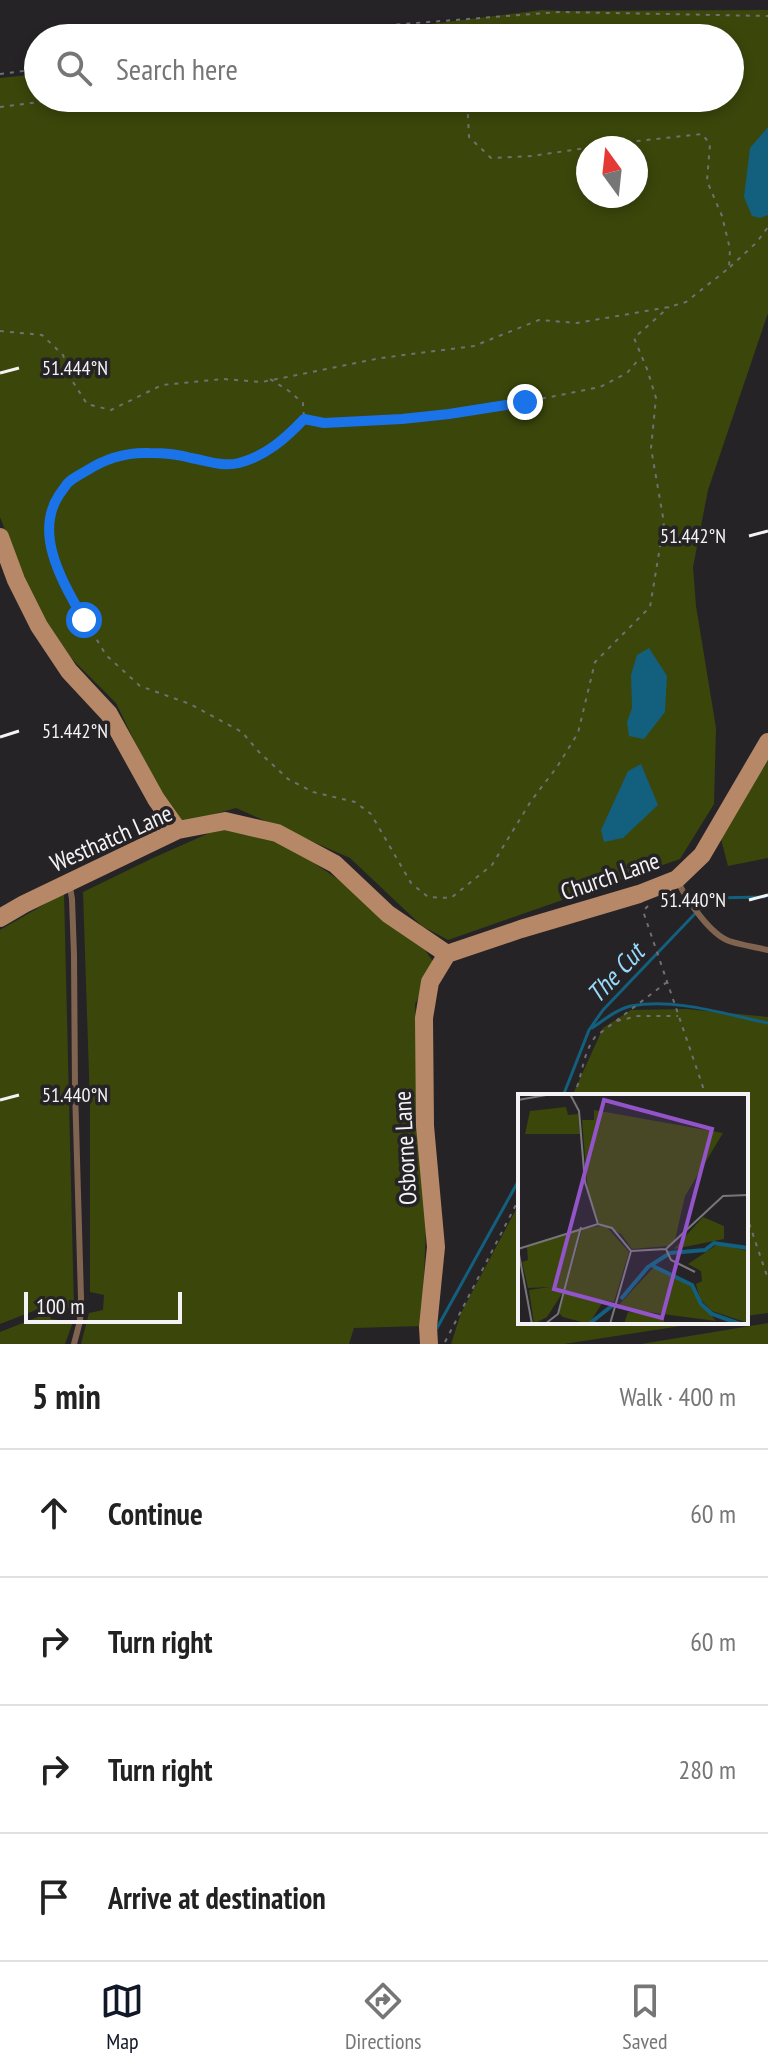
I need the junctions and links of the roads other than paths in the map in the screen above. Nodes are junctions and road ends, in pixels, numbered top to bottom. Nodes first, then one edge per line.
1 (0, 537) edge
2 (768, 742) edge
3 (178, 830) junction
4 (669, 882) junction
5 (69, 883) junction
6 (0, 918) edge
7 (768, 950) edge
8 (447, 954) junction
9 (428, 1336) edge
10 (74, 1344) edge

1 - 3 street
2 - 4 street, Church Lane
3 - 5 street, Westhatch Lane
3 - 8 street, Westhatch Lane
4 - 7 lane
4 - 8 street, Church Lane
5 - 6 street, Westhatch Lane
5 - 10 lane
8 - 9 street, Osborne Lane

